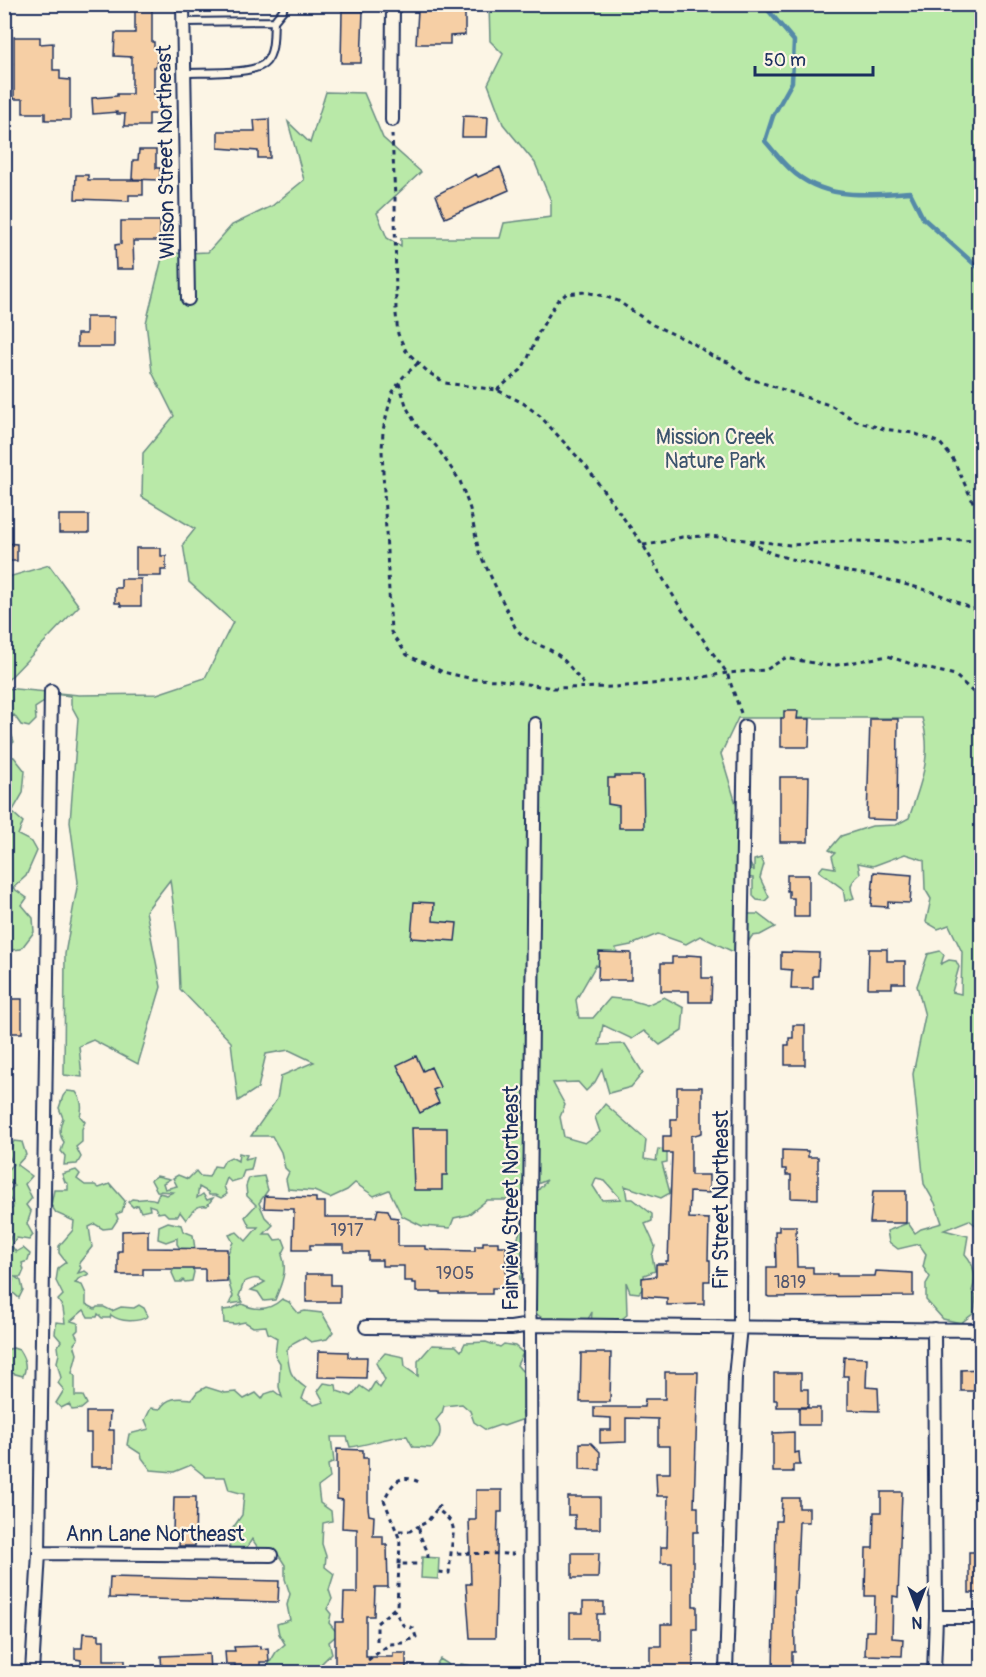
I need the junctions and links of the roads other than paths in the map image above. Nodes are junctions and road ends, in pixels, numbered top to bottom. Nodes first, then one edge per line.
1 (183, 4) edge
2 (284, 4) edge
3 (393, 4) edge
4 (274, 21) junction
5 (183, 22) junction
6 (184, 73) junction
7 (392, 120) road end
8 (188, 299) dead end
9 (51, 691) dead end
10 (535, 724) dead end
11 (745, 726) road end
12 (530, 1325) junction
13 (366, 1327) dead end
14 (740, 1327) junction
15 (934, 1329) junction
16 (981, 1330) edge
17 (39, 1553) junction
18 (271, 1554) dead end
19 (936, 1617) junction
20 (981, 1617) edge
21 (32, 1672) edge
22 (531, 1672) edge
23 (726, 1672) edge
24 (934, 1672) edge

1 - 5 street, Wilson Street Northeast
2 - 4 lane
3 - 7 street
4 - 5 lane
4 - 6 lane
5 - 6 street, Wilson Street Northeast
6 - 8 street, Wilson Street Northeast
9 - 17 street
10 - 12 street, Fairview Street Northeast
11 - 14 street, Fir Street Northeast
12 - 13 street
12 - 14 street
12 - 22 street, Fairview Street Northeast
14 - 15 street
14 - 23 street, Fir Street Northeast
15 - 16 street
15 - 19 street
17 - 18 street, Ann Lane Northeast
17 - 21 street
19 - 20 street
19 - 24 street

